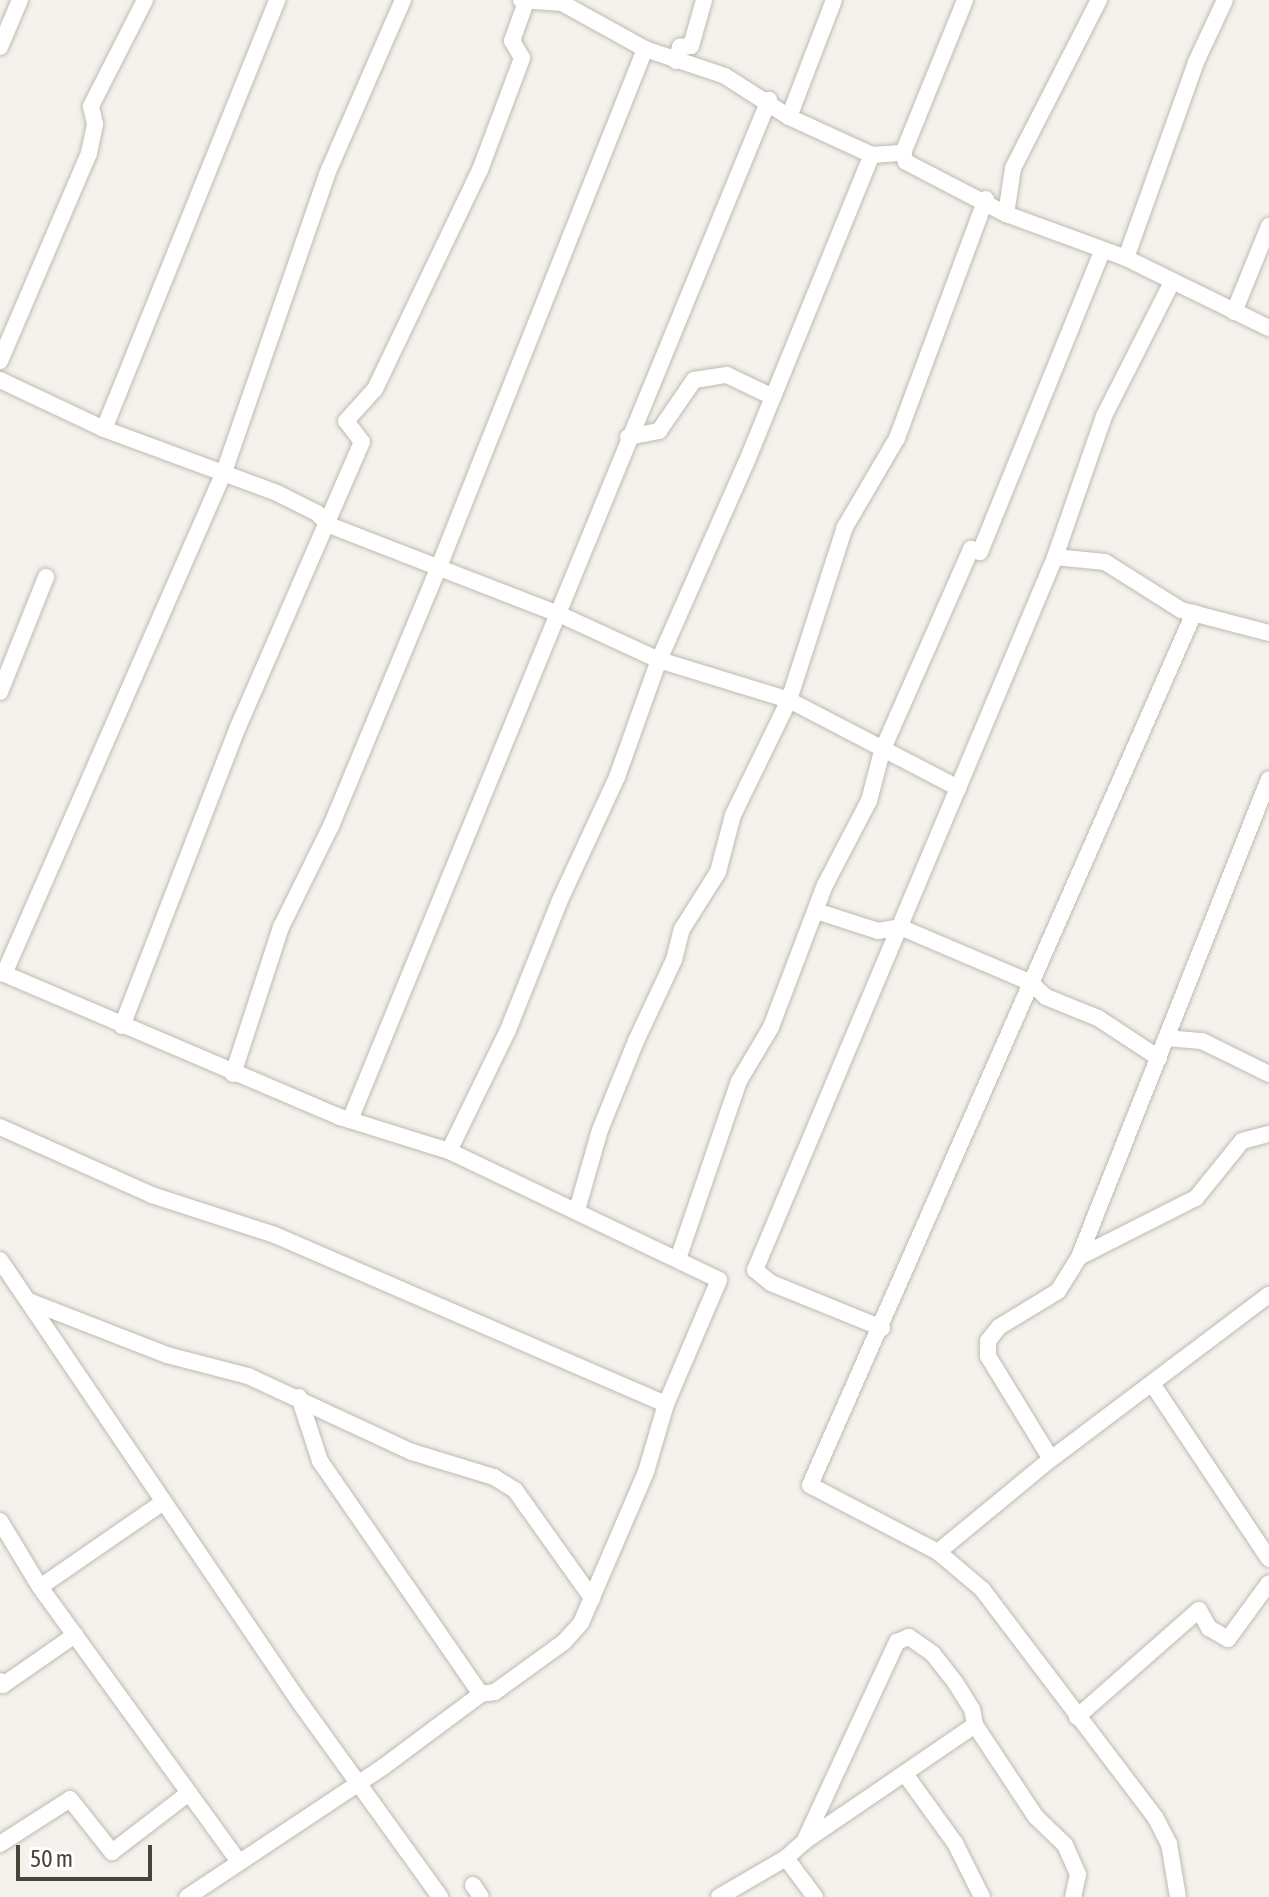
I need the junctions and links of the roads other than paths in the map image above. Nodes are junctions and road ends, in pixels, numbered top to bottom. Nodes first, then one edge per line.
1 (20, 0) edge
2 (145, 0) edge
3 (277, 0) edge
4 (403, 0) edge
5 (704, 0) edge
6 (834, 0) edge
7 (965, 0) edge
8 (1099, 0) edge
9 (1225, 0) edge
10 (523, 1) edge
11 (577, 5) edge
12 (0, 47) edge
13 (645, 49) junction
14 (676, 61) junction
15 (769, 100) junction
16 (789, 117) junction
17 (903, 153) junction
18 (872, 155) junction
19 (986, 199) junction
20 (1006, 214) junction
21 (1269, 226) edge
22 (1102, 252) junction
23 (1126, 258) junction
24 (1172, 282) junction
25 (1234, 312) junction
26 (1269, 328) edge
27 (0, 361) edge
28 (0, 380) edge
29 (773, 397) junction
30 (104, 429) junction
31 (628, 437) junction
32 (224, 472) junction
33 (329, 525) junction
34 (1055, 557) junction
35 (438, 569) junction
36 (46, 577) dead end
37 (1194, 613) junction
38 (561, 615) junction
39 (1269, 633) edge
40 (659, 660) junction
41 (0, 692) edge
42 (789, 700) junction
43 (882, 751) junction
44 (1269, 779) edge
45 (958, 788) junction
46 (816, 911) junction
47 (900, 927) junction
48 (2, 973) edge
49 (1031, 983) junction
50 (122, 1026) junction
51 (1166, 1038) junction
52 (1159, 1058) junction
53 (233, 1074) junction
54 (1269, 1074) edge
55 (350, 1120) junction
56 (0, 1127) edge
57 (1269, 1134) edge
58 (449, 1151) junction
59 (577, 1210) junction
60 (1079, 1257) junction
61 (678, 1259) junction
62 (0, 1260) edge
63 (1269, 1295) edge
64 (31, 1302) junction
65 (882, 1328) junction
66 (1153, 1385) junction
67 (299, 1397) junction
68 (666, 1404) junction
69 (1051, 1459) junction
70 (163, 1502) junction
71 (1, 1524) edge
72 (938, 1552) junction
73 (1269, 1559) edge
74 (1269, 1583) edge
75 (40, 1587) junction
76 (592, 1598) junction
77 (75, 1635) junction
78 (0, 1681) edge
79 (481, 1694) junction
80 (1077, 1717) junction
81 (975, 1725) junction
82 (905, 1774) junction
83 (358, 1782) junction
84 (189, 1793) junction
85 (804, 1842) junction
86 (0, 1844) edge
87 (786, 1858) junction
88 (239, 1862) junction
89 (187, 1897) edge
90 (440, 1897) edge
91 (719, 1897) edge
92 (815, 1897) edge
93 (982, 1897) edge
94 (1073, 1897) edge
95 (1178, 1897) edge

1 - 12 street
2 - 27 street
3 - 30 street
4 - 32 street
5 - 14 street
6 - 16 street
7 - 17 street
8 - 20 street
9 - 23 street
10 - 11 street
10 - 33 street
11 - 13 street
13 - 14 street
13 - 35 street
14 - 15 street
15 - 16 street
15 - 31 street
16 - 18 street
17 - 18 street
17 - 19 street
18 - 29 street
19 - 20 street
19 - 42 street
20 - 22 street
21 - 25 street
22 - 23 street
22 - 43 street
23 - 24 street
24 - 25 street
24 - 34 street
25 - 26 street
28 - 30 street
29 - 31 street
29 - 40 street
30 - 32 street
31 - 38 street
32 - 33 street
32 - 48 street
33 - 35 street
33 - 50 street
34 - 37 street
34 - 45 street
35 - 38 street
35 - 53 street
36 - 41 street
37 - 39 street
37 - 49 street
38 - 40 street
38 - 55 street
40 - 42 street
40 - 58 street
42 - 43 street
42 - 59 street
43 - 45 street
43 - 46 street
44 - 51 street
45 - 47 street
46 - 47 street
46 - 61 street
47 - 49 street
47 - 65 street
48 - 50 street
49 - 52 street
49 - 65 street
50 - 53 street
51 - 52 street
51 - 54 street
52 - 60 street
53 - 55 street
55 - 58 street
56 - 68 street
57 - 60 street
58 - 59 street
59 - 61 street
60 - 69 street
61 - 68 street
62 - 64 street
63 - 66 street
64 - 67 street
64 - 70 street
65 - 72 street
66 - 69 street
66 - 73 street
67 - 76 street
67 - 79 street
68 - 76 street
69 - 72 street
70 - 75 street
70 - 83 street
71 - 75 street
72 - 80 street
74 - 80 street
75 - 77 street
76 - 79 street
77 - 78 street
77 - 84 street
79 - 83 street
80 - 95 street
81 - 82 street
81 - 85 street
81 - 94 street
82 - 85 street
82 - 93 street
83 - 88 street
83 - 90 street
84 - 86 street
84 - 88 street
85 - 87 street
87 - 91 street
87 - 92 street
88 - 89 street

